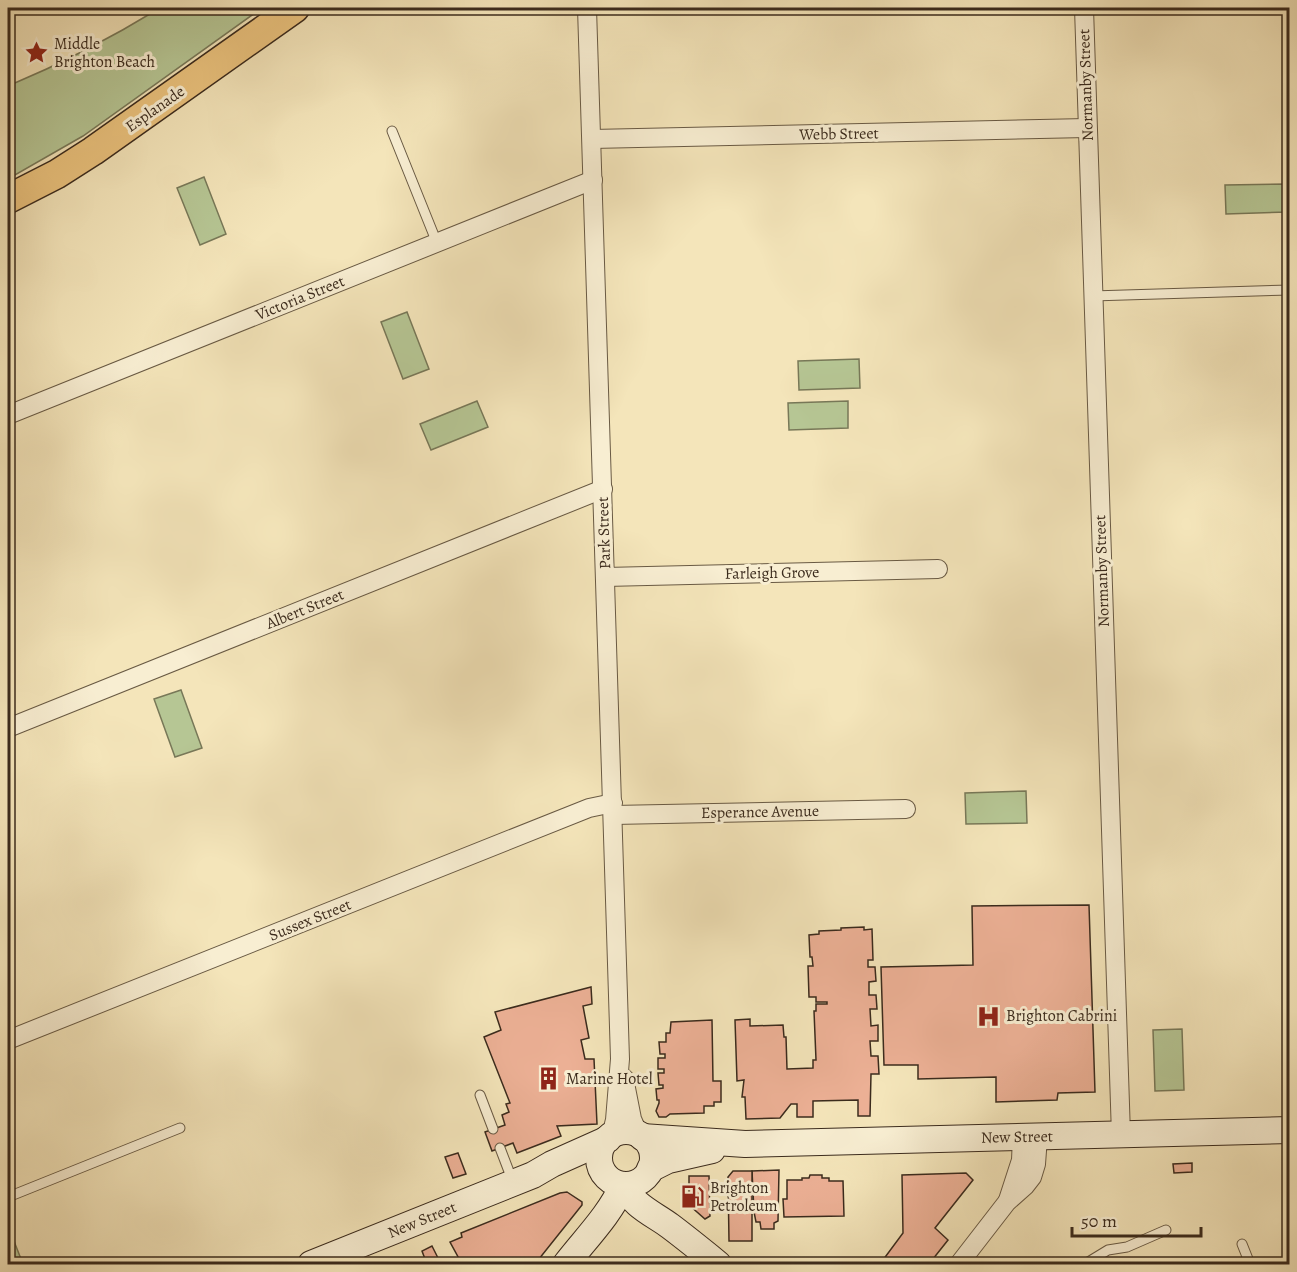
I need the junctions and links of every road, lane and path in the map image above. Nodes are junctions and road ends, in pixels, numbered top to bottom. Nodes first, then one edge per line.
1 (295, 8) edge
2 (587, 8) edge
3 (1084, 8) edge
4 (1087, 128) junction
5 (392, 130) dead end
6 (591, 139) junction
7 (593, 180) junction
8 (8, 199) edge
9 (437, 243) junction
10 (1290, 290) edge
11 (1092, 296) junction
12 (8, 415) edge
13 (603, 489) junction
14 (938, 569) dead end
15 (605, 577) junction
16 (8, 728) edge
17 (613, 809) junction
18 (906, 809) dead end
19 (8, 1040) edge
20 (620, 1059) junction
21 (480, 1095) dead end
22 (180, 1128) dead end
23 (493, 1129) dead end
24 (1290, 1130) edge
25 (1121, 1135) junction
26 (641, 1136) junction
27 (1030, 1137) junction
28 (609, 1138) junction
29 (745, 1144) junction
30 (500, 1148) dead end
31 (625, 1176) junction
32 (523, 1179) junction
33 (8, 1197) edge
34 (604, 1219) junction
35 (672, 1228) junction
36 (1166, 1230) dead end
37 (586, 1238) junction
38 (1242, 1244) dead end
39 (311, 1264) edge
40 (566, 1264) edge
41 (718, 1264) edge
42 (959, 1264) edge
43 (1085, 1264) edge
44 (1250, 1264) edge

1 - 8 main road, Esplanade
2 - 6 street, Park Street
3 - 4 street, Normanby Street
4 - 6 street, Webb Street
4 - 11 street, Normanby Street
5 - 9 lane
6 - 7 street, Park Street
7 - 9 street, Victoria Street
7 - 13 street, Park Street
9 - 12 street, Victoria Street
10 - 11 lane
11 - 25 street, Normanby Street
13 - 15 street, Park Street
13 - 16 street, Albert Street
14 - 15 street, Farleigh Grove
15 - 17 street, Park Street
17 - 18 street, Esperance Avenue
17 - 19 street, Sussex Street
17 - 20 street, Park Street
20 - 26 street, Park Street
20 - 28 street, Park Street
21 - 23 lane
22 - 33 lane
24 - 25 main road, New Street
25 - 27 main road, New Street
26 - 28 main road
26 - 29 main road, New Street
26 - 31 main road
27 - 29 main road, New Street
27 - 42 street
28 - 31 main road
28 - 32 main road, New Street
29 - 31 main road, New Street
30 - 32 lane
31 - 32 main road, New Street
31 - 34 main road
31 - 35 main road
31 - 37 main road
32 - 39 main road, New Street
34 - 35 main road
34 - 37 main road
35 - 41 main road
36 - 43 lane
37 - 40 main road
38 - 44 lane

